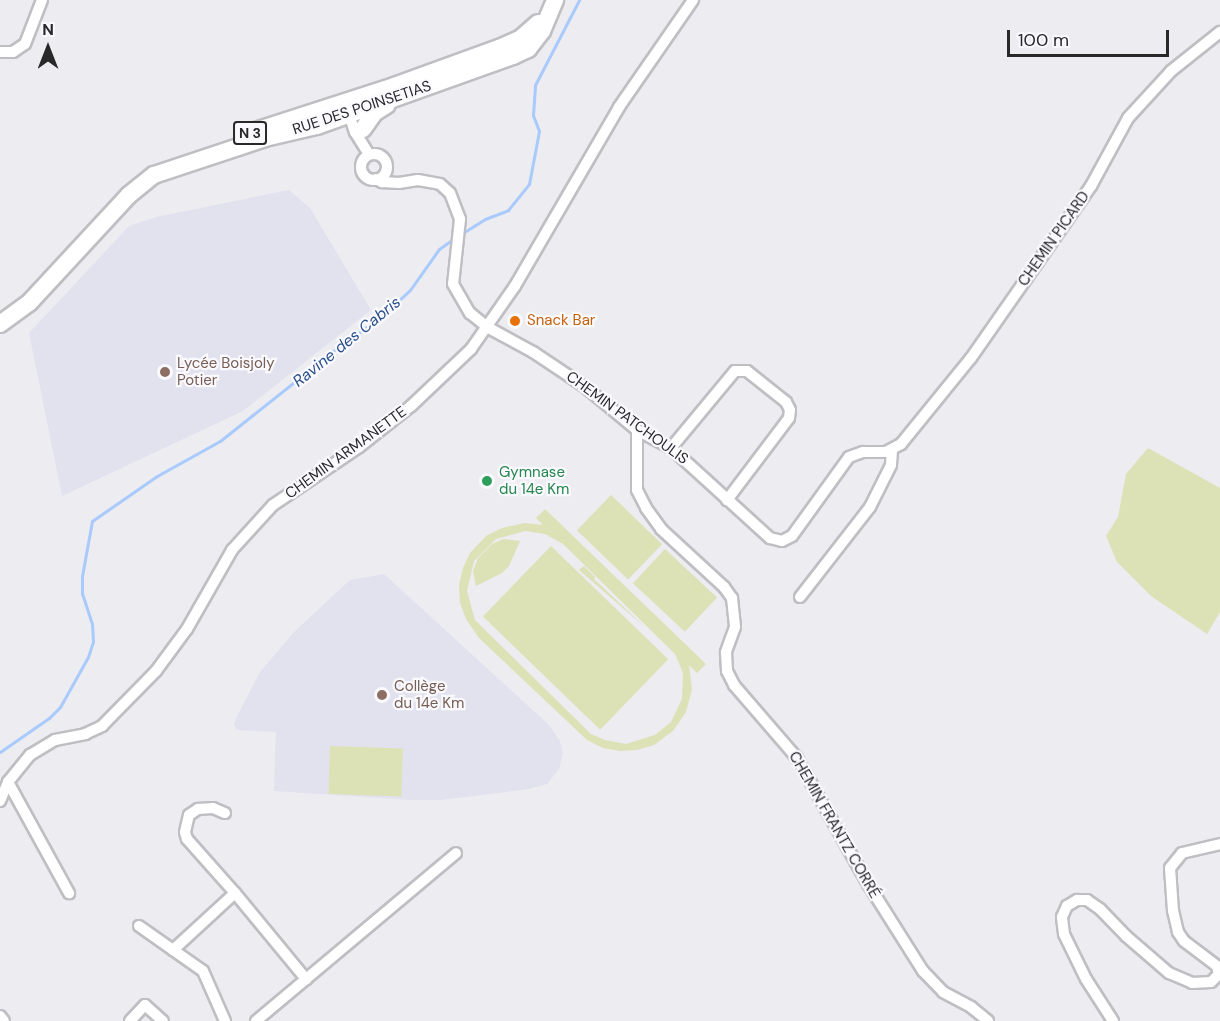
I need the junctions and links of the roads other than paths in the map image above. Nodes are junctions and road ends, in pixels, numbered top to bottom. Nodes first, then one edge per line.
1 (42, 0) edge
2 (693, 0) edge
3 (551, 7) edge
4 (1220, 32) edge
5 (0, 52) edge
6 (400, 90) junction
7 (348, 109) junction
8 (317, 126) junction
9 (359, 131) junction
10 (368, 153) junction
11 (387, 168) junction
12 (376, 179) junction
13 (409, 180) junction
14 (0, 324) edge
15 (488, 327) junction
16 (637, 430) junction
17 (671, 448) junction
18 (892, 451) junction
19 (727, 500) junction
20 (800, 597) dead end
21 (8, 782) junction
22 (0, 801) edge
23 (225, 813) dead end
24 (1220, 844) edge
25 (456, 853) dead end
26 (69, 893) dead end
27 (235, 893) junction
28 (139, 926) dead end
29 (173, 950) junction
30 (306, 979) junction
31 (0, 1017) edge
32 (4, 1021) edge
33 (130, 1021) edge
34 (164, 1021) edge
35 (225, 1021) edge
36 (256, 1021) edge
37 (988, 1021) edge
38 (1113, 1021) edge

1 - 5 street
2 - 15 street, CHEMIN ARMANETTE
3 - 6 main road, RUE DES POINSETIAS / N 3
4 - 18 street, CHEMIN PICARD
6 - 7 main road, RUE DES POINSETIAS / N 3
6 - 9 main road
7 - 8 main road, RUE DES POINSETIAS / N 3
7 - 9 street
7 - 14 main road, RUE DES POINSETIAS / N 3
8 - 9 main road
8 - 14 main road, RUE DES POINSETIAS / N 3
9 - 10 street
10 - 11 street
10 - 12 street
11 - 12 street
11 - 13 street
12 - 13 street
13 - 15 street, CHEMIN PATCHOULIS
15 - 16 street, CHEMIN PATCHOULIS
15 - 21 street, CHEMIN ARMANETTE
16 - 17 street, CHEMIN PATCHOULIS
16 - 37 street, CHEMIN FRANTZ CORRÉ
17 - 19 street, CHEMIN PATCHOULIS
17 - 19 street
18 - 19 street, CHEMIN PATCHOULIS
18 - 20 street, CHEMIN PICARD
21 - 22 street, CHEMIN ARMANETTE
21 - 26 street
23 - 27 street
24 - 38 street
25 - 30 street
27 - 29 street
27 - 30 street
28 - 29 street
29 - 35 street
30 - 36 street
31 - 32 street
33 - 34 street

